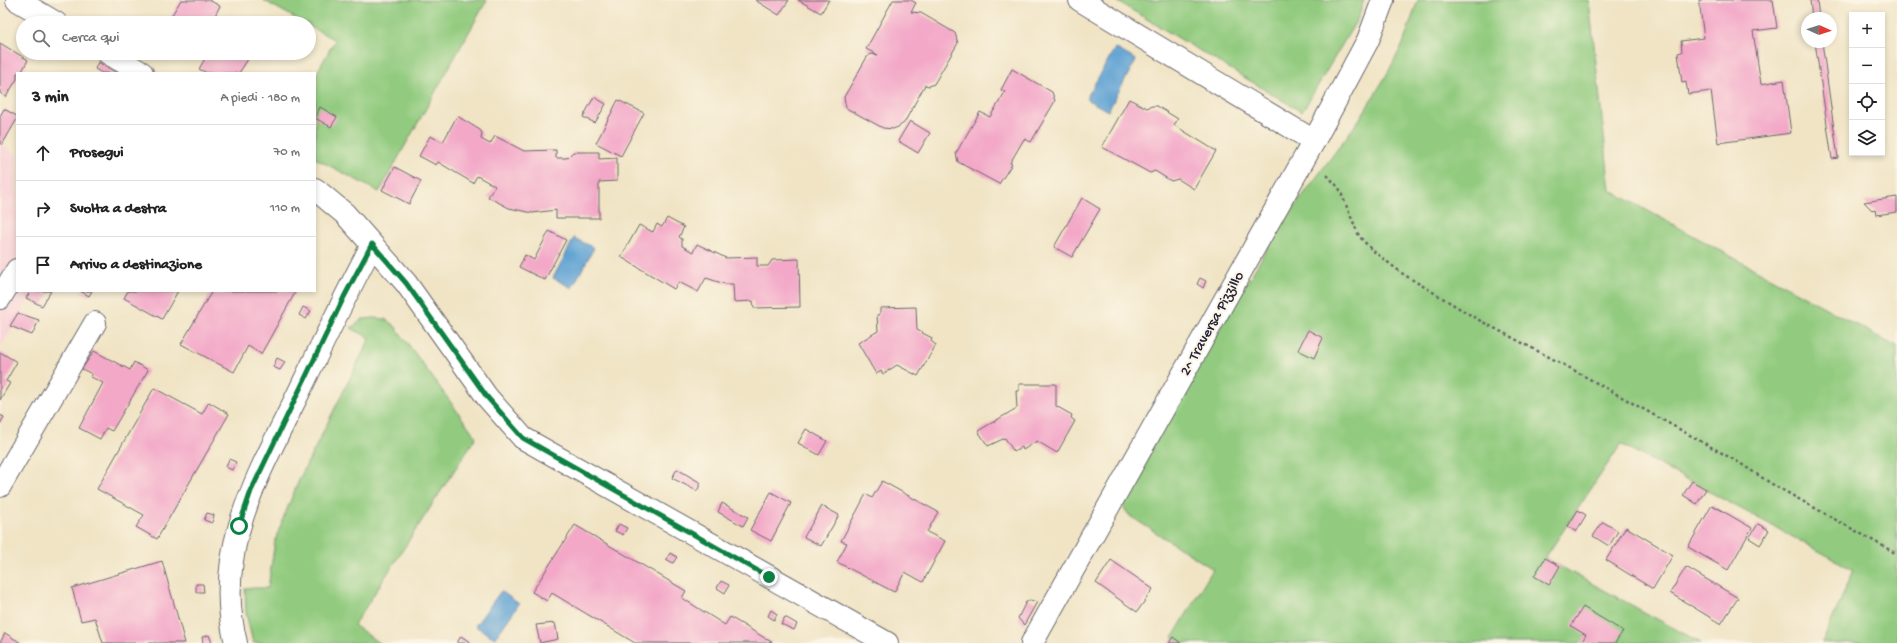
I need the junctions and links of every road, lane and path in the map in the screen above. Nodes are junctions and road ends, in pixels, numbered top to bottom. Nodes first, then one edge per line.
1 (17, 0) edge
2 (1080, 0) edge
3 (1383, 0) edge
4 (44, 16) edge
5 (120, 60) edge
6 (140, 72) edge
7 (1314, 141) junction
8 (1324, 172) dead end
9 (316, 190) edge
10 (372, 244) junction
11 (16, 272) edge
12 (0, 298) edge
13 (95, 323) dead end
14 (0, 486) edge
15 (1897, 554) edge
16 (236, 643) edge
17 (887, 643) edge
18 (1032, 643) edge

1 - 4 street
2 - 7 street
3 - 7 street, 2^ Traversa Pizzillo
5 - 6 street
7 - 18 street, 2^ Traversa Pizzillo
8 - 15 path
9 - 10 street
10 - 16 street
10 - 17 street
11 - 12 street
13 - 14 street

